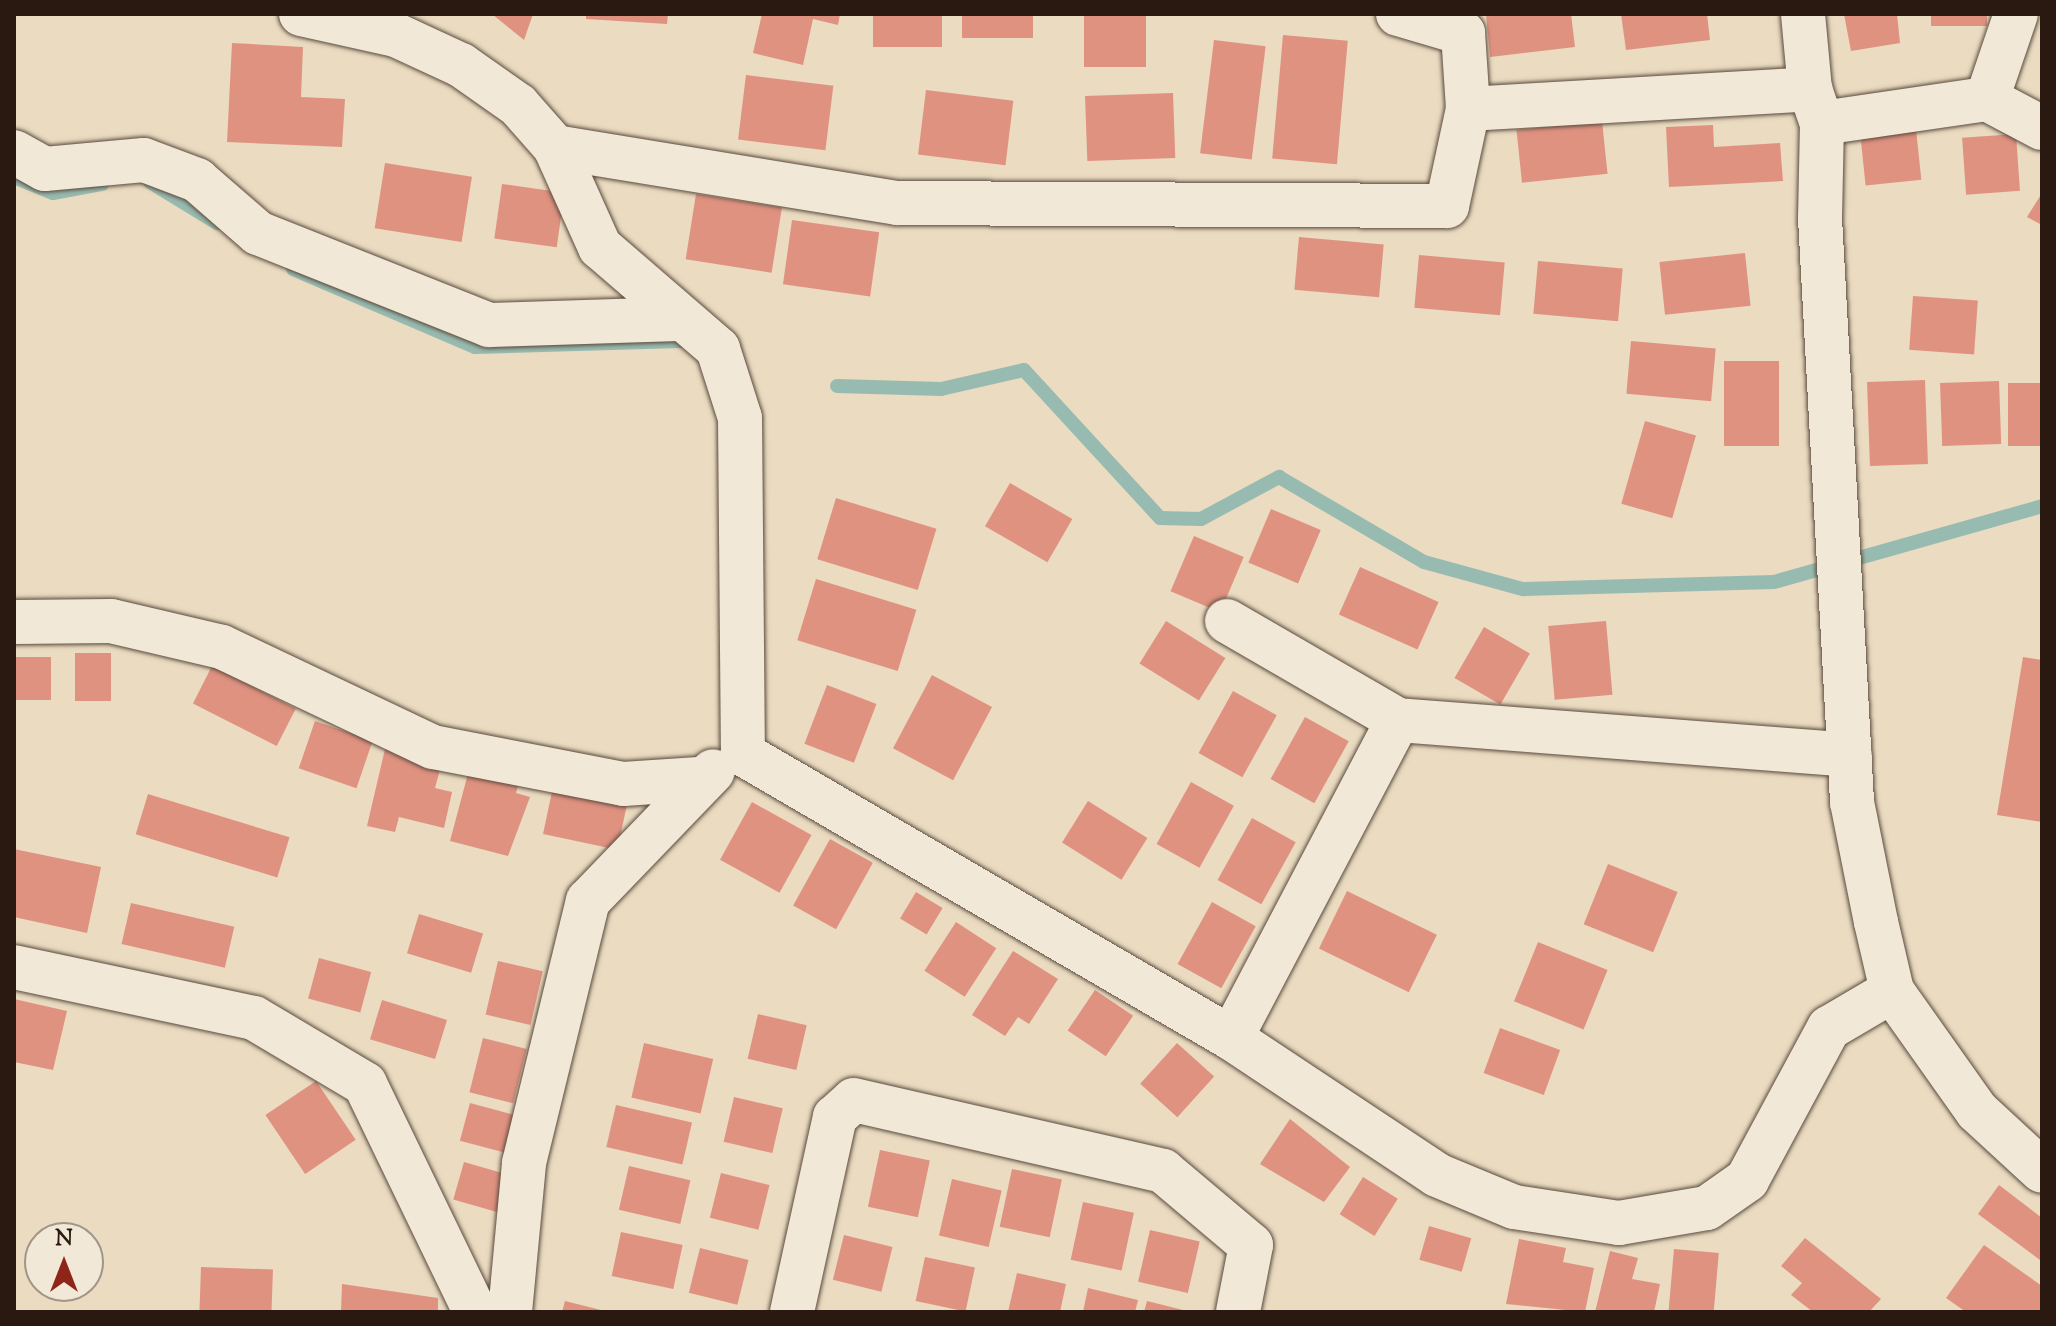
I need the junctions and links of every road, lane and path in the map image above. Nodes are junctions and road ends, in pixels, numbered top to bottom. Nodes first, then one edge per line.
1 (301, 14) edge
2 (1398, 14) edge
3 (1803, 14) edge
4 (2016, 14) edge
5 (432, 32) edge
6 (1987, 99) junction
7 (1816, 106) junction
8 (1468, 109) junction
9 (2042, 128) edge
10 (555, 147) junction
11 (14, 152) edge
12 (680, 319) junction
13 (1227, 621) dead end
14 (14, 622) edge
15 (1398, 720) junction
16 (743, 754) junction
17 (1850, 755) junction
18 (699, 779) junction
19 (14, 967) edge
20 (1892, 991) junction
21 (1231, 1038) junction
22 (2042, 1171) edge
23 (475, 1312) edge
24 (510, 1312) edge
25 (792, 1312) edge
26 (1238, 1312) edge

1 - 5 street
2 - 8 street
3 - 7 street
4 - 6 street
5 - 10 street
6 - 7 street
6 - 9 street
7 - 8 street
7 - 17 street
8 - 10 street
10 - 12 street
11 - 12 street
12 - 16 street
13 - 15 street
14 - 18 street
15 - 17 street
15 - 21 street
16 - 18 street
16 - 21 street
17 - 20 street
18 - 24 street
19 - 23 street
20 - 21 street
20 - 22 street
25 - 26 street

